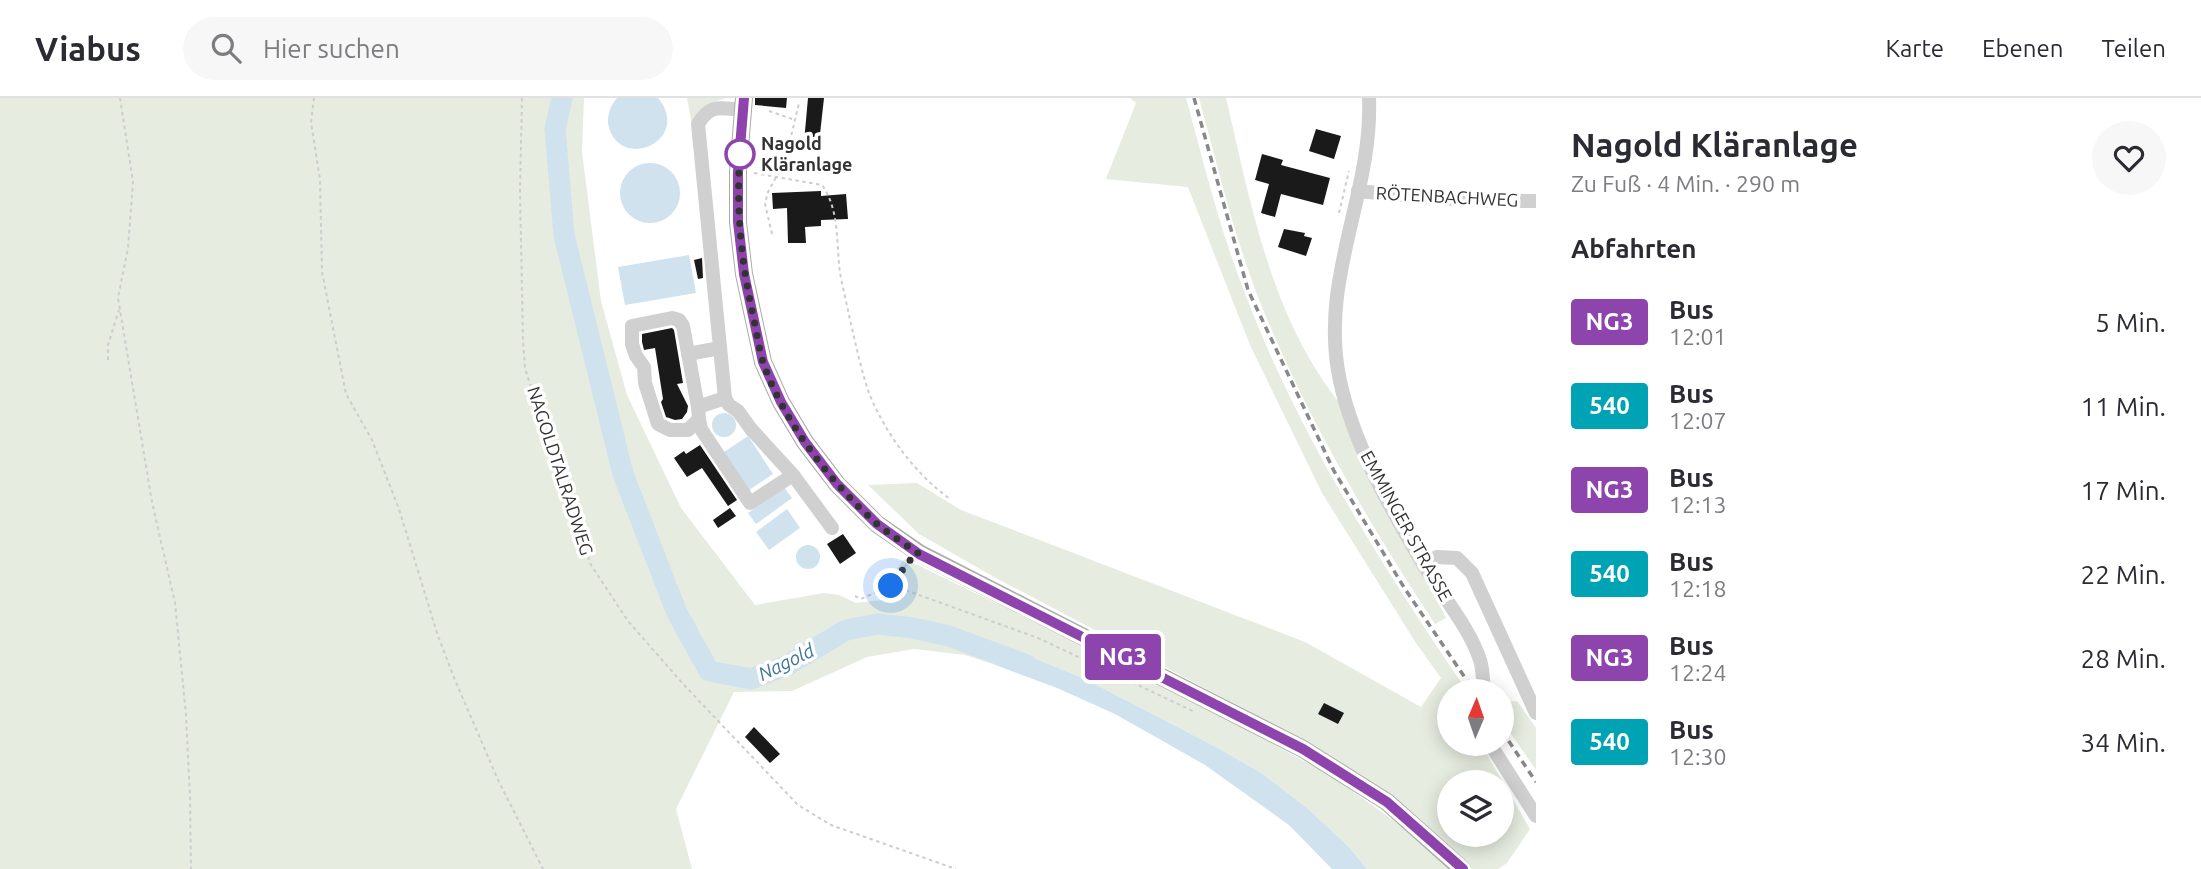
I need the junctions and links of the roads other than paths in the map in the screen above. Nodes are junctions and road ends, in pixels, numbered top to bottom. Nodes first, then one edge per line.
1 (1369, 98) edge
2 (743, 104) edge
3 (1358, 191) junction
4 (1536, 201) edge
5 (720, 348) junction
6 (688, 354) junction
7 (725, 398) junction
8 (699, 413) junction
9 (793, 475) junction
10 (832, 528) dead end
11 (1424, 565) junction
12 (1482, 679) edge
13 (1536, 713) edge
14 (1498, 756) edge
15 (1536, 816) edge
16 (1462, 869) edge

1 - 3 street, EMMINGER STRASSE
2 - 5 street
2 - 16 main road
3 - 4 street, RÖTENBACHWEG
3 - 11 street, EMMINGER STRASSE
5 - 6 street
5 - 7 street
6 - 8 street
6 - 8 street
7 - 8 street
7 - 9 street
8 - 9 street
9 - 10 street
11 - 12 street, EMMINGER STRASSE
11 - 13 street
14 - 15 street

